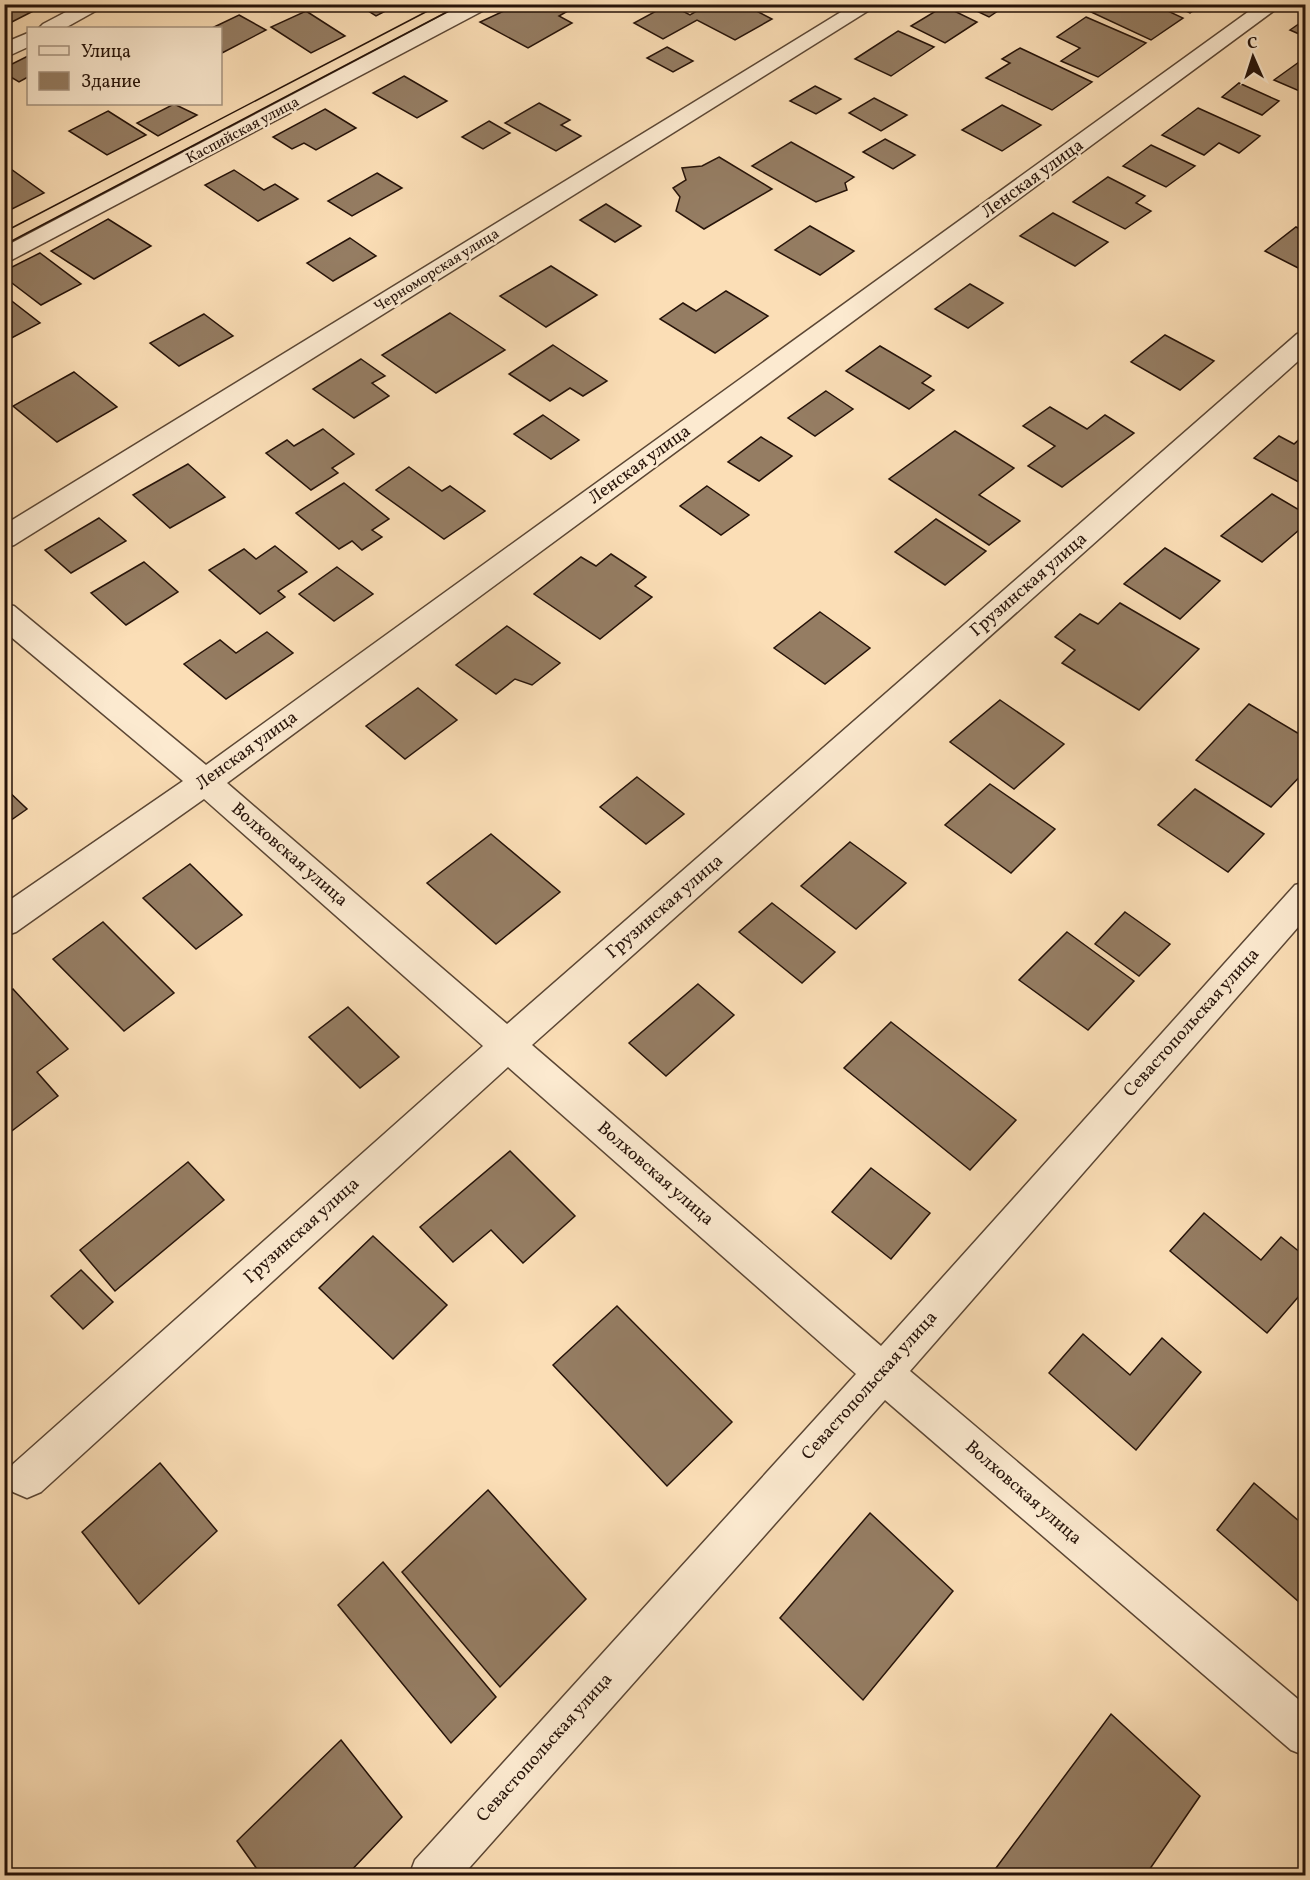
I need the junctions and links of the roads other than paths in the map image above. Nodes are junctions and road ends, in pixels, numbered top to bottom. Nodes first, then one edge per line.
1 (98, 4) edge
2 (481, 4) edge
3 (869, 4) edge
4 (1273, 4) edge
5 (52, 27) edge
6 (27, 40) edge
7 (4, 52) edge
8 (4, 257) edge
9 (1305, 340) edge
10 (4, 538) edge
11 (4, 614) edge
12 (206, 782) junction
13 (1305, 895) edge
14 (4, 922) edge
15 (507, 1046) junction
16 (883, 1372) junction
17 (27, 1478) dead end
18 (1305, 1736) edge
19 (431, 1875) edge

1 - 5 street
2 - 8 street, Каспийская улица
3 - 10 street, Черноморская улица
4 - 12 street, Ленская улица
6 - 7 street
9 - 15 street, Грузинская улица
11 - 12 street, Волховская улица
12 - 14 street, Ленская улица
12 - 15 street, Волховская улица
13 - 16 street, Севастопольская улица
15 - 16 street, Волховская улица
15 - 17 street, Грузинская улица
16 - 18 street, Волховская улица
16 - 19 street, Севастопольская улица

